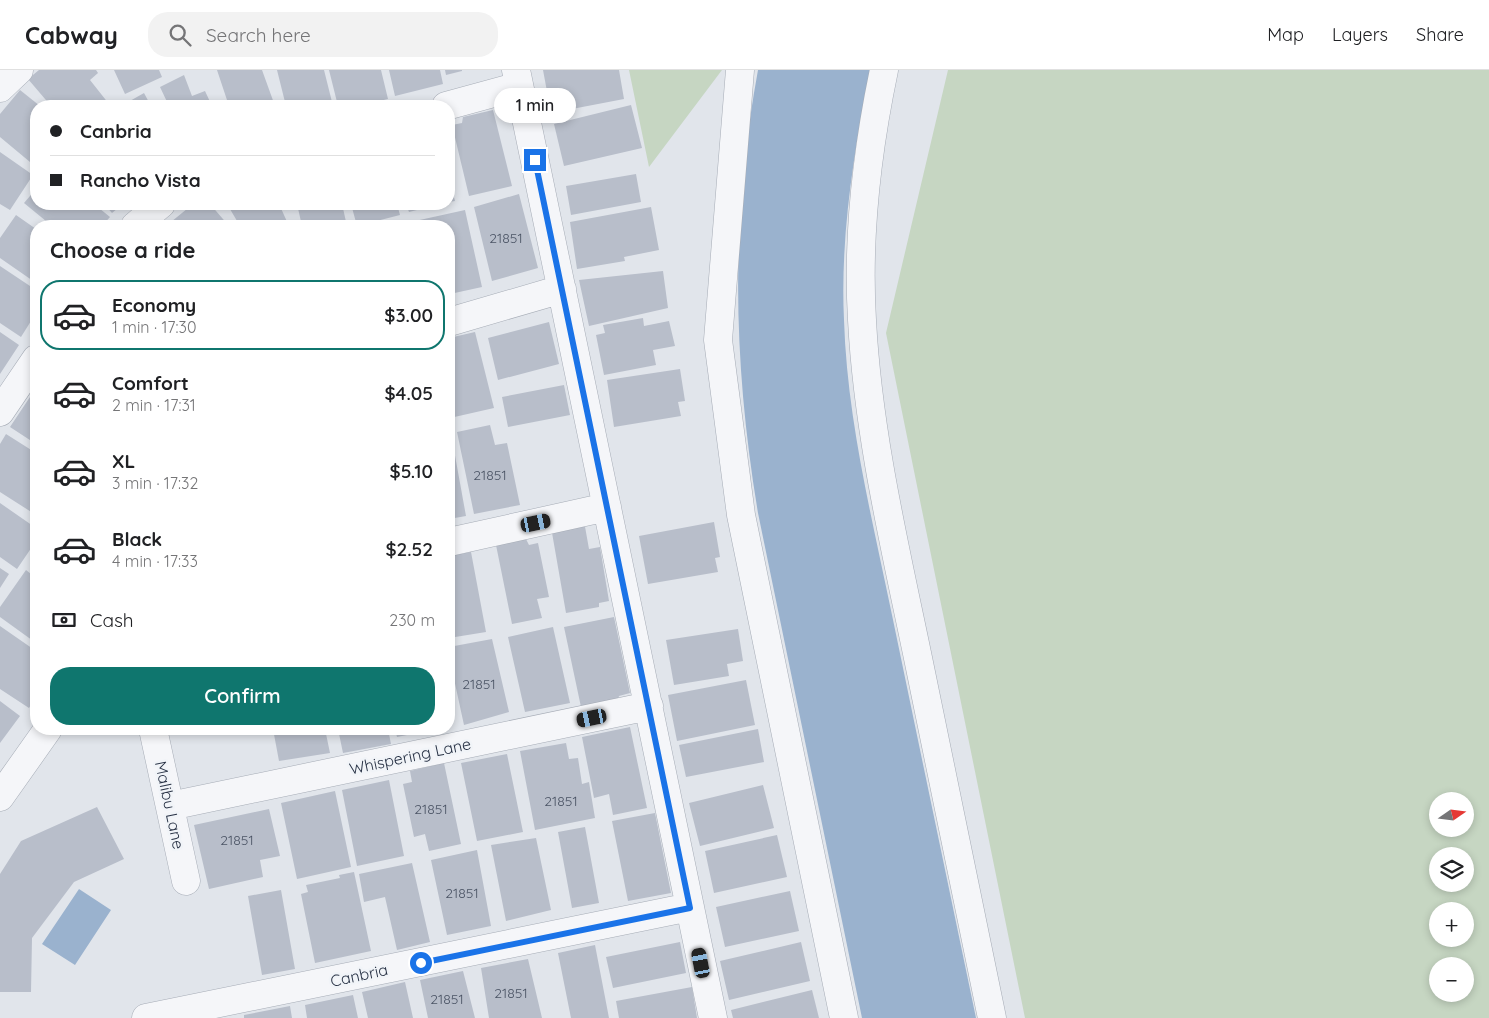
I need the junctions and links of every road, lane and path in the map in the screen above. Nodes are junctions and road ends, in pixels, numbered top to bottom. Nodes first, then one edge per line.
1 (19, 70) edge
2 (740, 70) edge
3 (884, 70) edge
4 (518, 78) edge
5 (0, 88) edge
6 (455, 102) edge
7 (154, 210) edge
8 (143, 220) edge
9 (562, 289) junction
10 (455, 320) edge
11 (30, 368) edge
12 (0, 412) edge
13 (607, 507) junction
14 (455, 541) edge
15 (649, 706) junction
16 (44, 735) edge
17 (154, 735) edge
18 (0, 797) edge
19 (170, 806) junction
20 (186, 881) dead end
21 (690, 908) junction
22 (146, 1018) edge
23 (713, 1018) edge
24 (844, 1018) edge
25 (992, 1018) edge

1 - 5 lane
2 - 24 lane
3 - 25 lane
4 - 6 lane
4 - 9 lane
7 - 8 lane
9 - 10 lane
9 - 13 lane
11 - 12 lane
13 - 14 lane
13 - 15 lane
15 - 19 lane, Whispering Lane
15 - 21 lane
16 - 18 lane
17 - 19 lane, Malibu Lane
19 - 20 lane, Malibu Lane
21 - 22 lane, Canbria
21 - 23 lane

